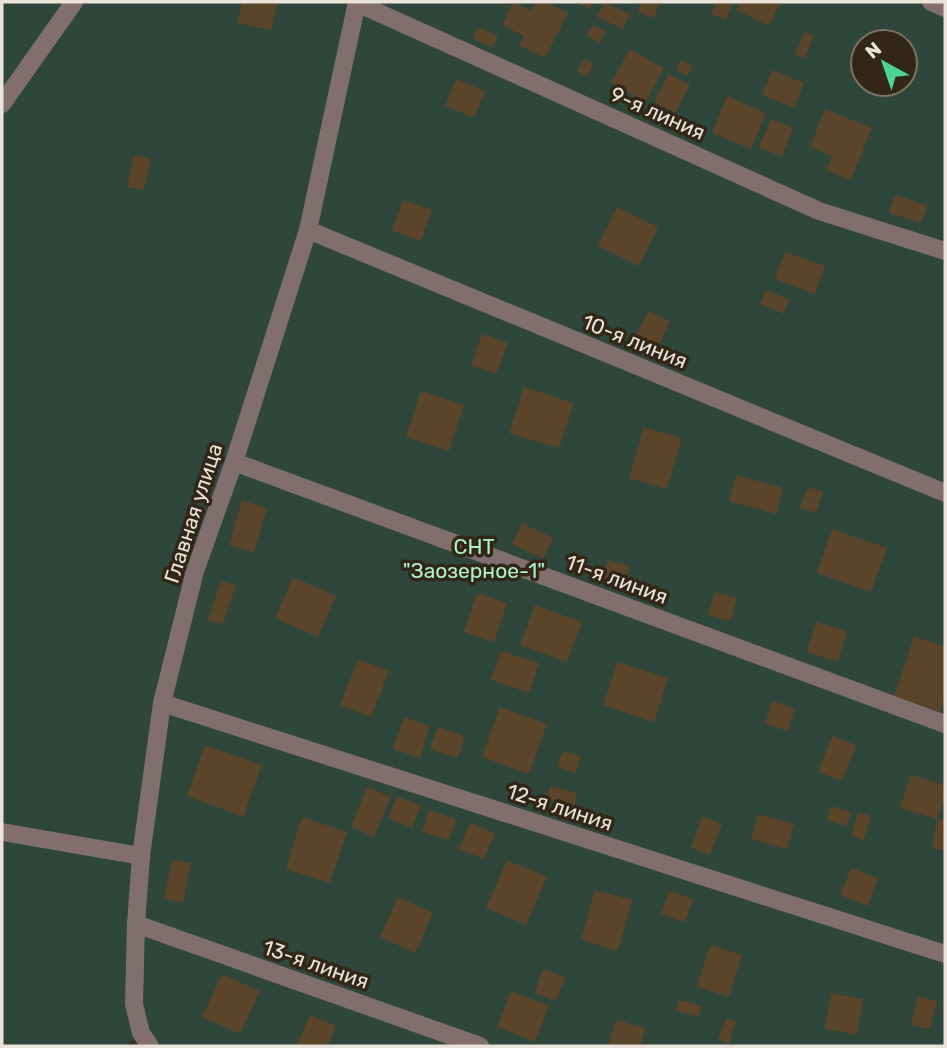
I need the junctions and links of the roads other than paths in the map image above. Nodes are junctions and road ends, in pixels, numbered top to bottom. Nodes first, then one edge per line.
1 (74, 2) edge
2 (357, 2) edge
3 (931, 2) edge
4 (945, 8) edge
5 (2, 104) edge
6 (308, 230) junction
7 (945, 251) edge
8 (234, 462) junction
9 (945, 493) edge
10 (162, 703) junction
11 (945, 724) edge
12 (2, 832) edge
13 (141, 856) junction
14 (136, 925) junction
15 (945, 954) edge
16 (150, 1046) edge
17 (480, 1046) edge

1 - 5 street
2 - 6 street, Главная улица
2 - 7 street, 9-я линия
3 - 4 street
6 - 8 street, Главная улица
6 - 9 street, 10-я линия
8 - 10 street, Главная улица
8 - 11 street, 11-я линия
10 - 13 street, Главная улица
10 - 15 street, 12-я линия
12 - 13 street
13 - 14 street, Главная улица
14 - 16 street, Главная улица
14 - 17 street, 13-я линия

